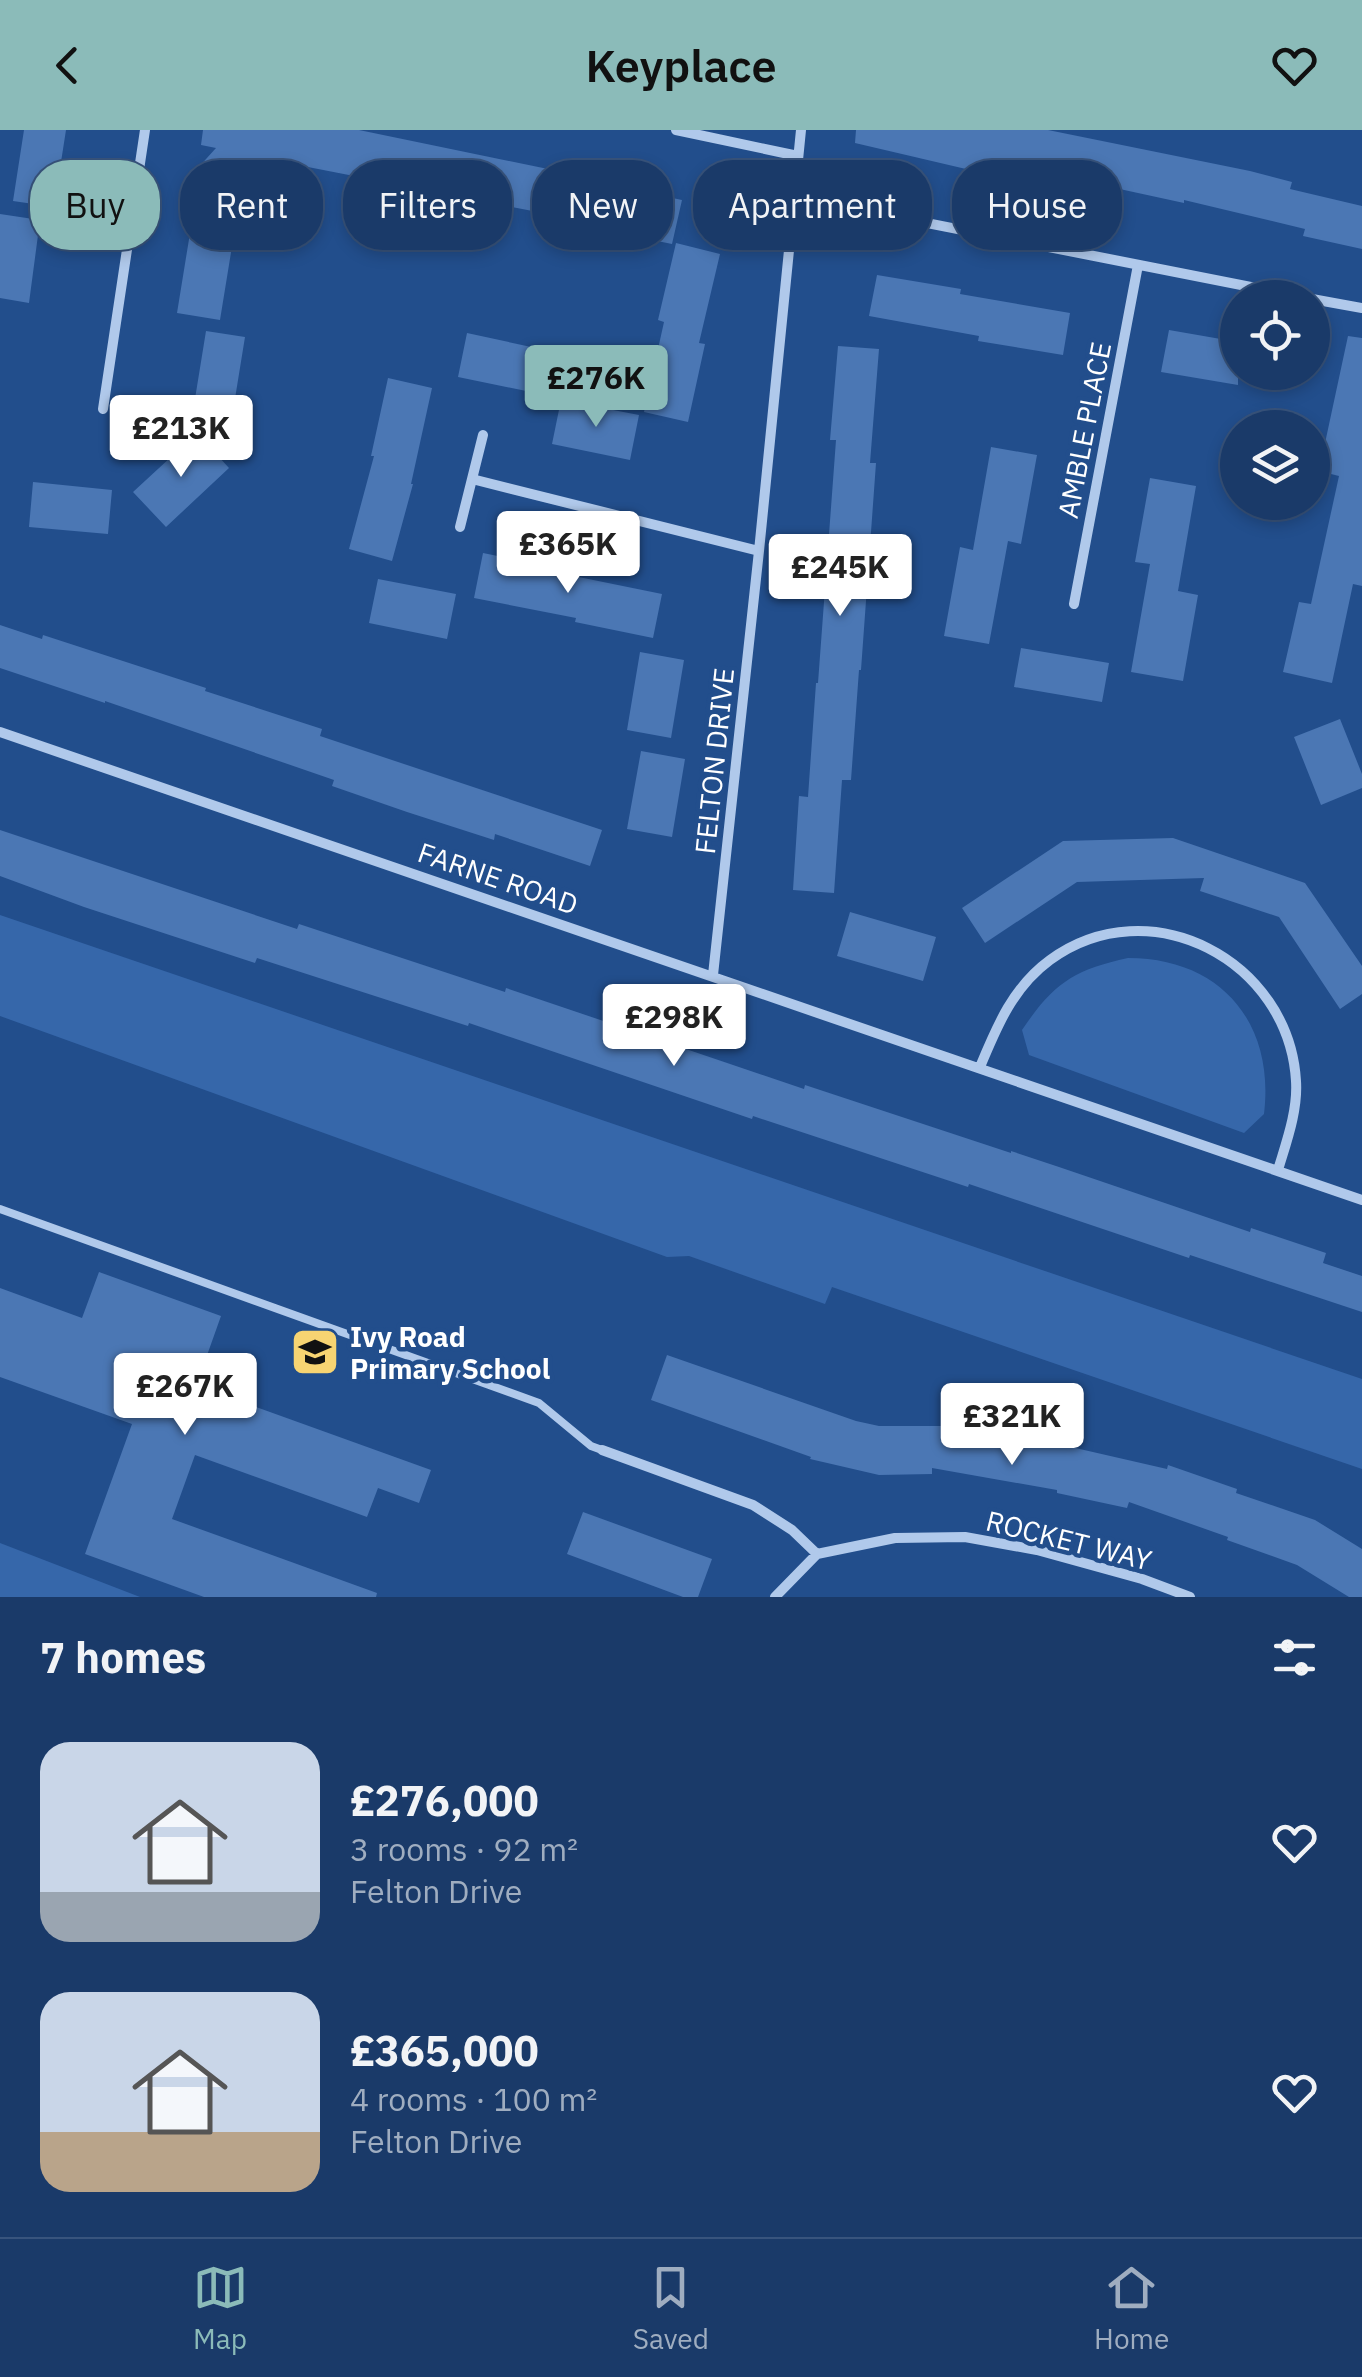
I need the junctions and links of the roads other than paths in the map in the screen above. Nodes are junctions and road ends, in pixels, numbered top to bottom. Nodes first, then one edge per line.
1 (145, 130) edge
2 (676, 130) edge
3 (801, 130) edge
4 (798, 156) junction
5 (798, 160) edge
6 (932, 223) edge
7 (789, 250) edge
8 (1138, 264) junction
9 (1220, 280) edge
10 (1330, 302) edge
11 (1362, 308) edge
12 (103, 408) dead end
13 (483, 435) dead end
14 (472, 479) junction
15 (460, 527) dead end
16 (760, 551) junction
17 (1074, 604) dead end
18 (0, 732) edge
19 (713, 976) junction
20 (980, 1067) junction
21 (1278, 1170) junction
22 (1362, 1200) edge
23 (0, 1209) edge
24 (602, 1450) joint
25 (817, 1554) junction
26 (775, 1597) edge
27 (1190, 1597) edge

1 - 12 street
2 - 4 street
3 - 4 street, FELTON DRIVE
4 - 5 street, FELTON DRIVE
6 - 8 street
7 - 16 street, FELTON DRIVE
8 - 9 street
8 - 17 street, AMBLE PLACE
10 - 11 street
13 - 14 street
14 - 15 street
14 - 16 street
16 - 19 street, FELTON DRIVE
18 - 19 street, FARNE ROAD
19 - 20 street, FARNE ROAD
20 - 21 street, FARNE ROAD
20 - 21 street
21 - 22 street, FARNE ROAD
23 - 24 lane
24 - 25 street
25 - 26 street
25 - 27 street, ROCKET WAY

